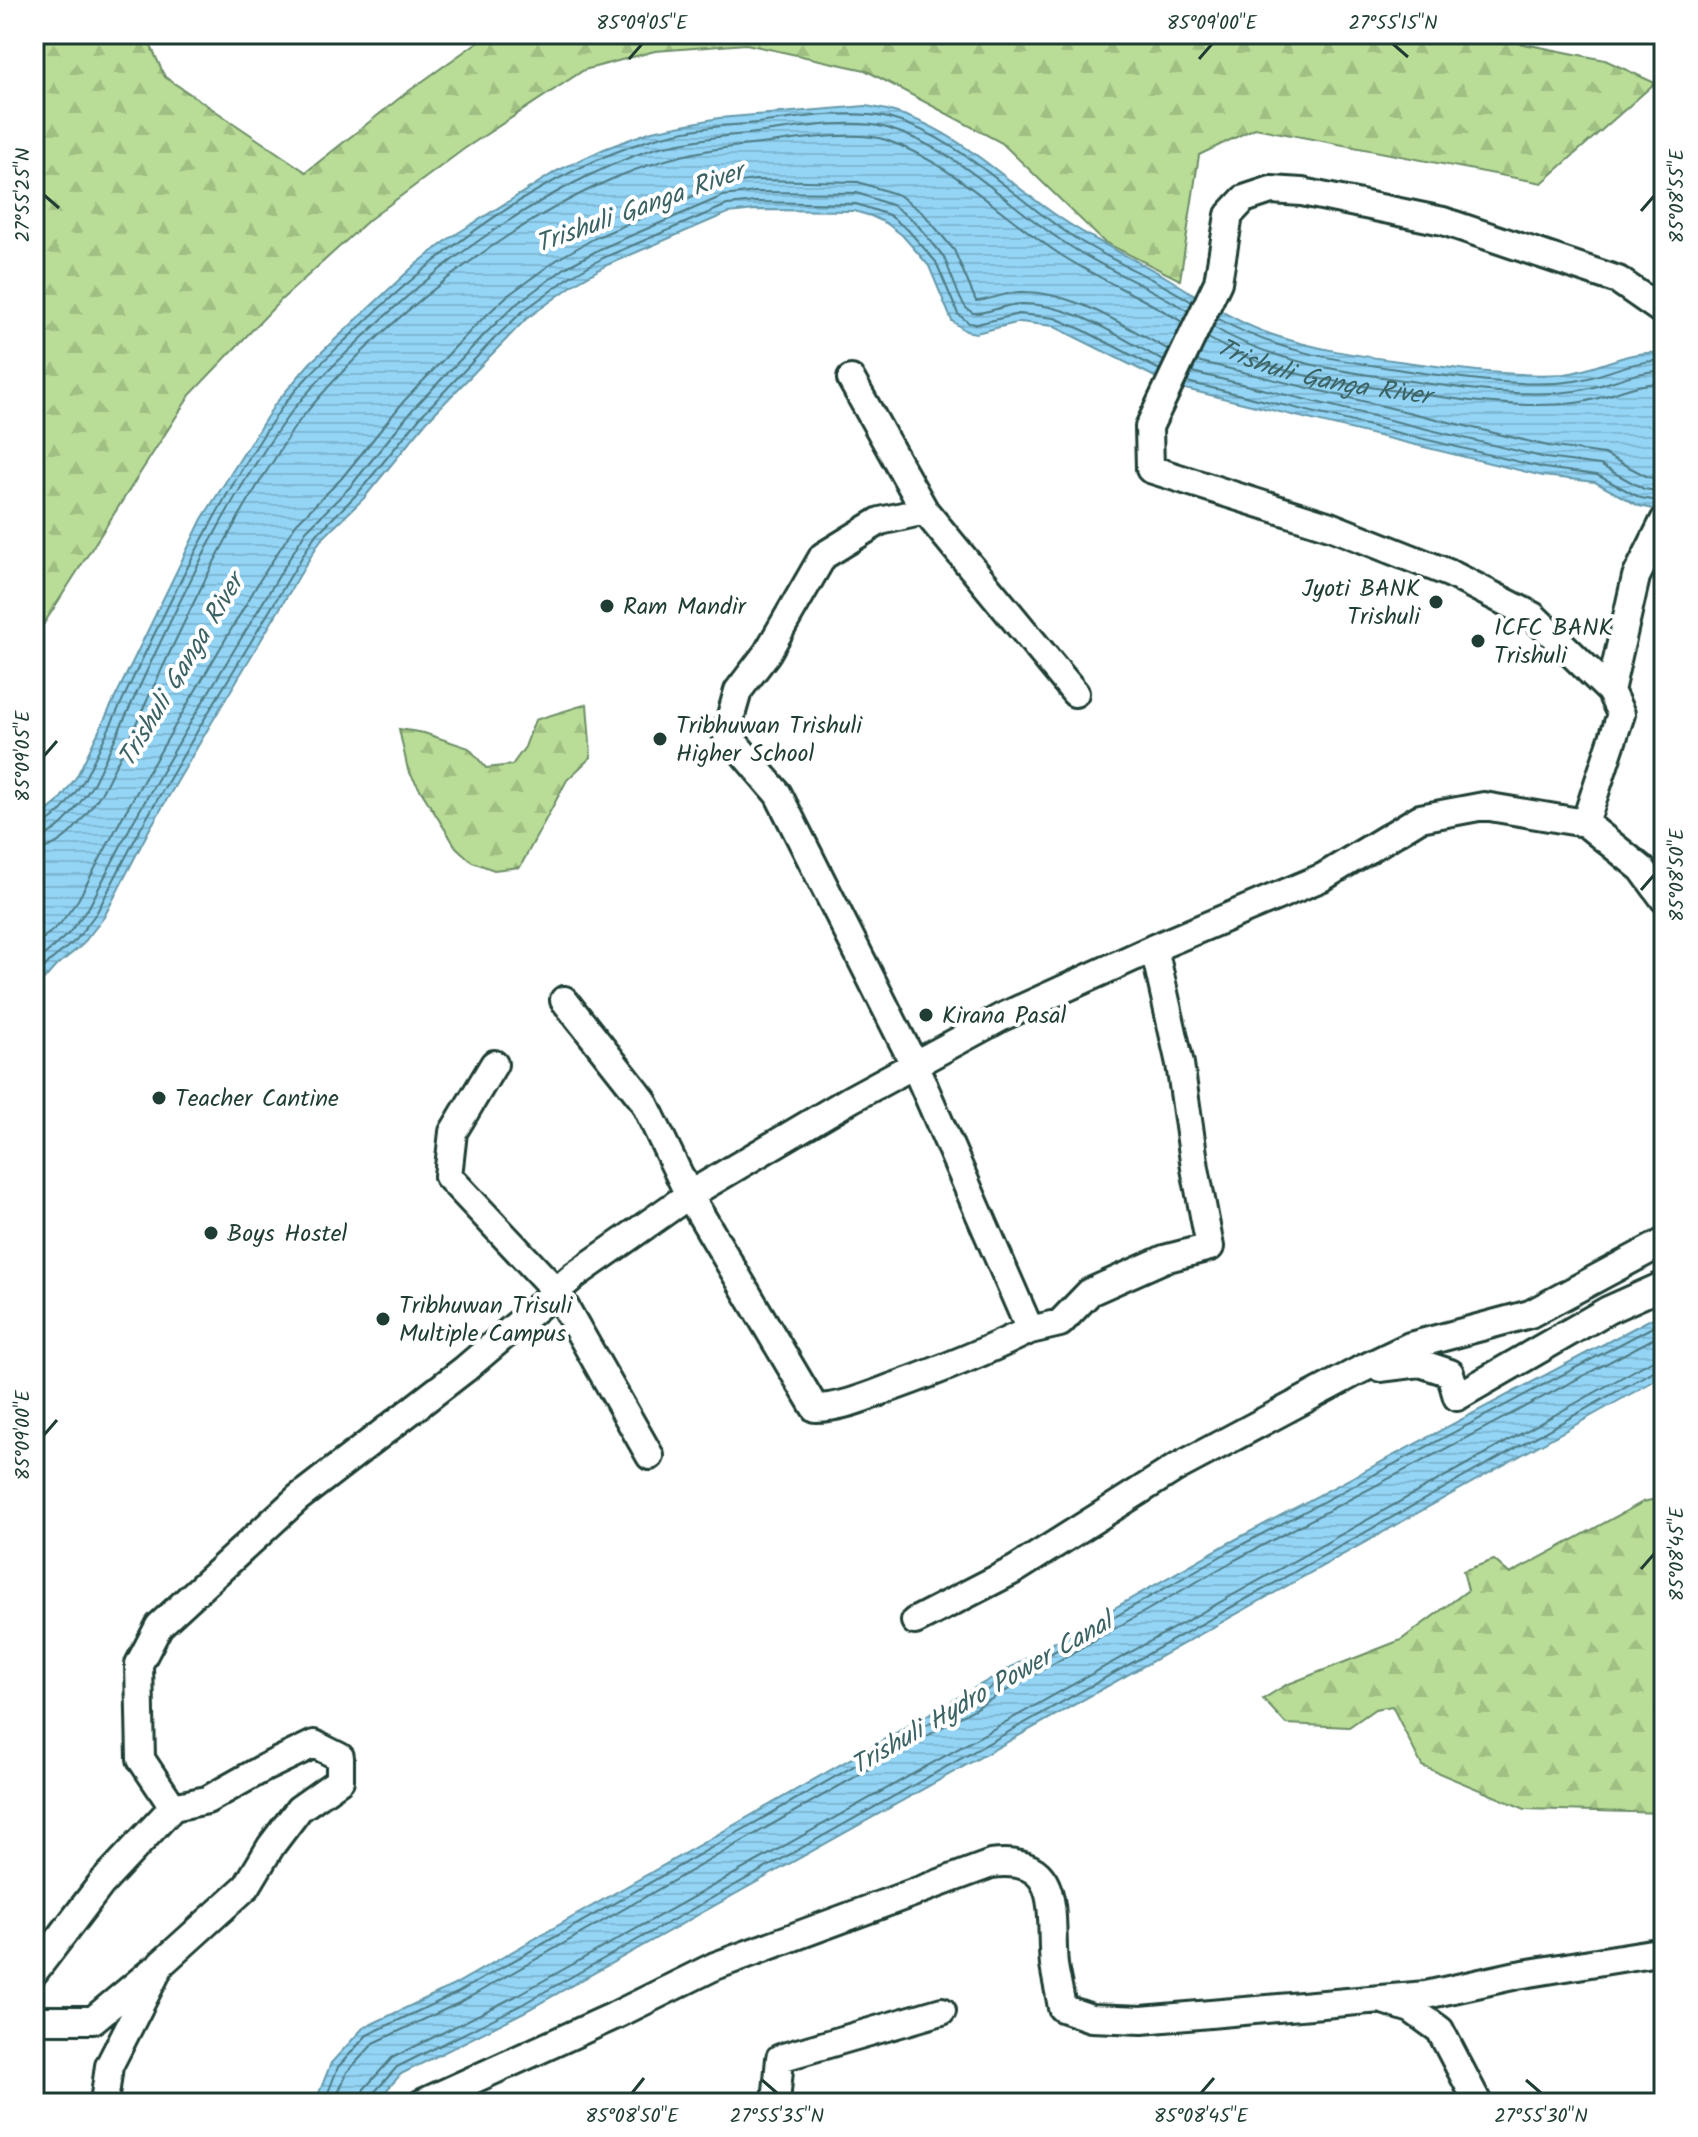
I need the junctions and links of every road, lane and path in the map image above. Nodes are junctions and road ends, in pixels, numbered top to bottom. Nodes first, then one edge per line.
1 (1664, 312) edge
2 (851, 379) dead end
3 (925, 511) junction
4 (1664, 521) edge
5 (1610, 691) junction
6 (1075, 693) dead end
7 (1585, 823) junction
8 (1664, 899) edge
9 (1154, 948) junction
10 (564, 1000) dead end
11 (494, 1064) dead end
12 (914, 1064) junction
13 (689, 1195) junction
14 (1664, 1242) edge
15 (1664, 1285) edge
16 (556, 1291) junction
17 (1030, 1330) junction
18 (1358, 1371) junction
19 (650, 1456) dead end
20 (915, 1621) dead end
21 (173, 1807) junction
22 (1664, 1951) edge
23 (161, 1964) junction
24 (34, 1972) edge
25 (1378, 1999) junction
26 (942, 2011) dead end
27 (34, 2020) edge
28 (104, 2103) edge
29 (422, 2103) edge
30 (776, 2103) edge
31 (1478, 2103) edge

1 - 5 street
2 - 3 street
3 - 6 street
3 - 12 street
4 - 5 street
5 - 7 street
7 - 8 street
7 - 9 street
9 - 12 street
9 - 17 street
10 - 13 street
11 - 16 street
12 - 13 street
12 - 17 street
13 - 16 street
13 - 17 street
14 - 18 street
15 - 18 street
16 - 19 street
16 - 21 street
18 - 20 street
21 - 23 street
21 - 24 street
22 - 25 street
23 - 27 street
23 - 28 street
25 - 29 street
25 - 31 street
26 - 30 street

